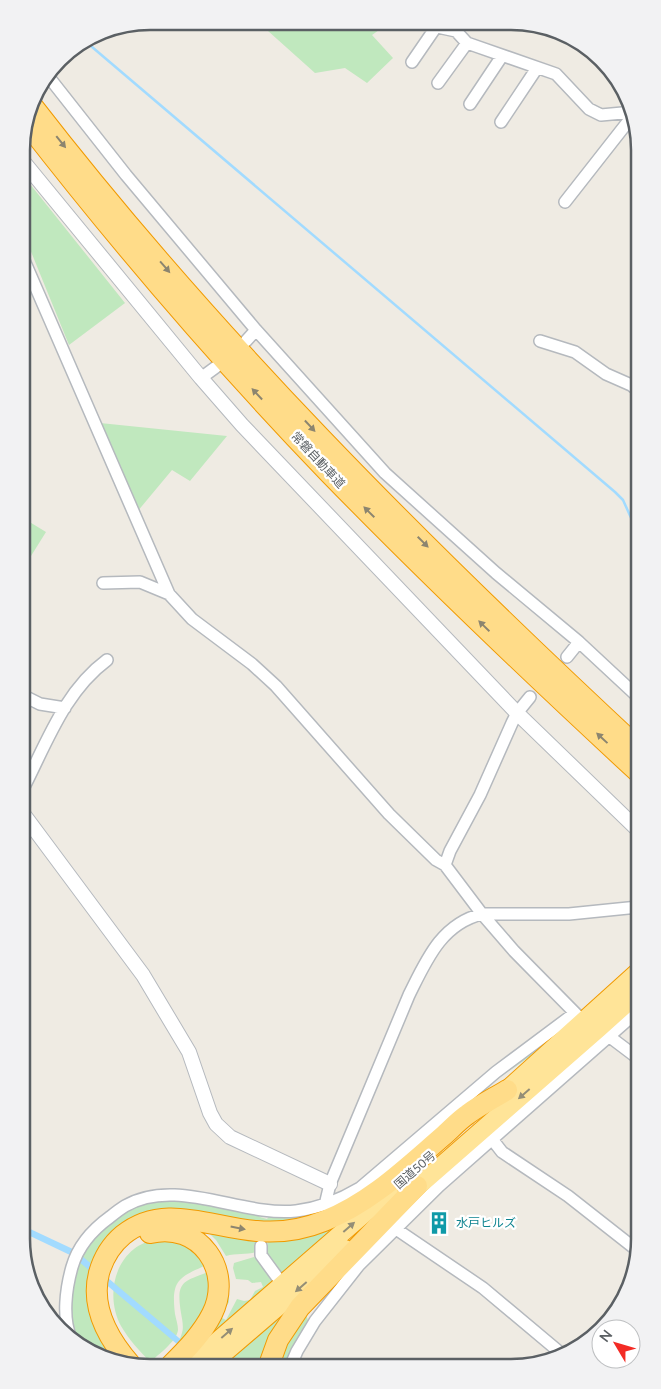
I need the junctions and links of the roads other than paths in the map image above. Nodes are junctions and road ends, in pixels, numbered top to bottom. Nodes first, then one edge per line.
1 (434, 30) edge
2 (451, 30) edge
3 (467, 43) junction
4 (502, 56) junction
5 (412, 62) dead end
6 (537, 68) junction
7 (52, 81) edge
8 (438, 83) dead end
9 (470, 104) dead end
10 (37, 111) edge
11 (625, 113) edge
12 (627, 120) edge
13 (501, 122) dead end
14 (32, 129) edge
15 (30, 170) edge
16 (565, 202) dead end
17 (30, 274) edge
18 (256, 330) junction
19 (246, 341) dead end
20 (540, 341) dead end
21 (216, 367) dead end
22 (200, 378) junction
23 (631, 384) edge
24 (103, 584) dead end
25 (168, 594) junction
26 (579, 642) junction
27 (567, 657) dead end
28 (107, 660) dead end
29 (631, 690) edge
30 (530, 697) dead end
31 (30, 699) edge
32 (65, 708) junction
33 (517, 713) junction
34 (631, 741) edge
35 (631, 765) edge
36 (30, 775) edge
37 (30, 823) edge
38 (631, 823) edge
39 (445, 865) junction
40 (631, 908) edge
41 (482, 914) junction
42 (631, 980) edge
43 (631, 997) edge
44 (631, 1013) edge
45 (592, 1025) junction
46 (631, 1053) edge
47 (507, 1090) junction
48 (488, 1134) junction
49 (330, 1184) junction
50 (417, 1186) junction
51 (325, 1205) junction
52 (396, 1229) junction
53 (261, 1246) dead end
54 (631, 1246) edge
55 (278, 1277) dead end
56 (306, 1310) dead end
57 (315, 1321) junction
58 (67, 1325) edge
59 (557, 1350) edge
60 (125, 1356) edge
61 (139, 1359) edge
62 (176, 1359) edge
63 (197, 1359) edge
64 (217, 1359) edge
65 (271, 1359) edge
66 (293, 1359) edge

1 - 5 street
2 - 3 street
3 - 4 street
3 - 8 street
4 - 6 street
4 - 9 street
6 - 11 street
6 - 13 street
7 - 18 street
10 -> 34 highway, 常磐自動車道
12 - 16 street
35 -> 14 highway, 常磐自動車道
15 - 22 street
17 - 25 street
18 - 19 street
18 - 26 street
20 - 23 street
21 - 22 street
22 - 33 street
24 - 25 street
25 - 39 street
26 - 27 street
26 - 29 street
28 - 32 street
30 - 33 street
31 - 32 street
32 - 36 street
33 - 38 street
33 - 39 street
37 - 49 street
39 - 41 street
40 - 41 street
41 - 45 street
41 - 49 street
42 - 45 highway, 国道50号
43 - 45 highway, 国道50号
44 - 45 street
45 - 46 street
45 - 47 highway, 国道50号
45 - 48 highway, 国道50号
45 - 51 street
60 -> 47 highway
63 -> 47 highway, 国道50号
48 - 50 highway, 国道50号
48 - 52 street
48 - 54 street
49 - 51 street
50 -> 64 highway, 国道50号
50 - 65 highway
51 - 58 street
52 - 57 street
52 - 59 street
53 - 55 street
56 - 57 street
57 - 66 street
61 - 62 highway

